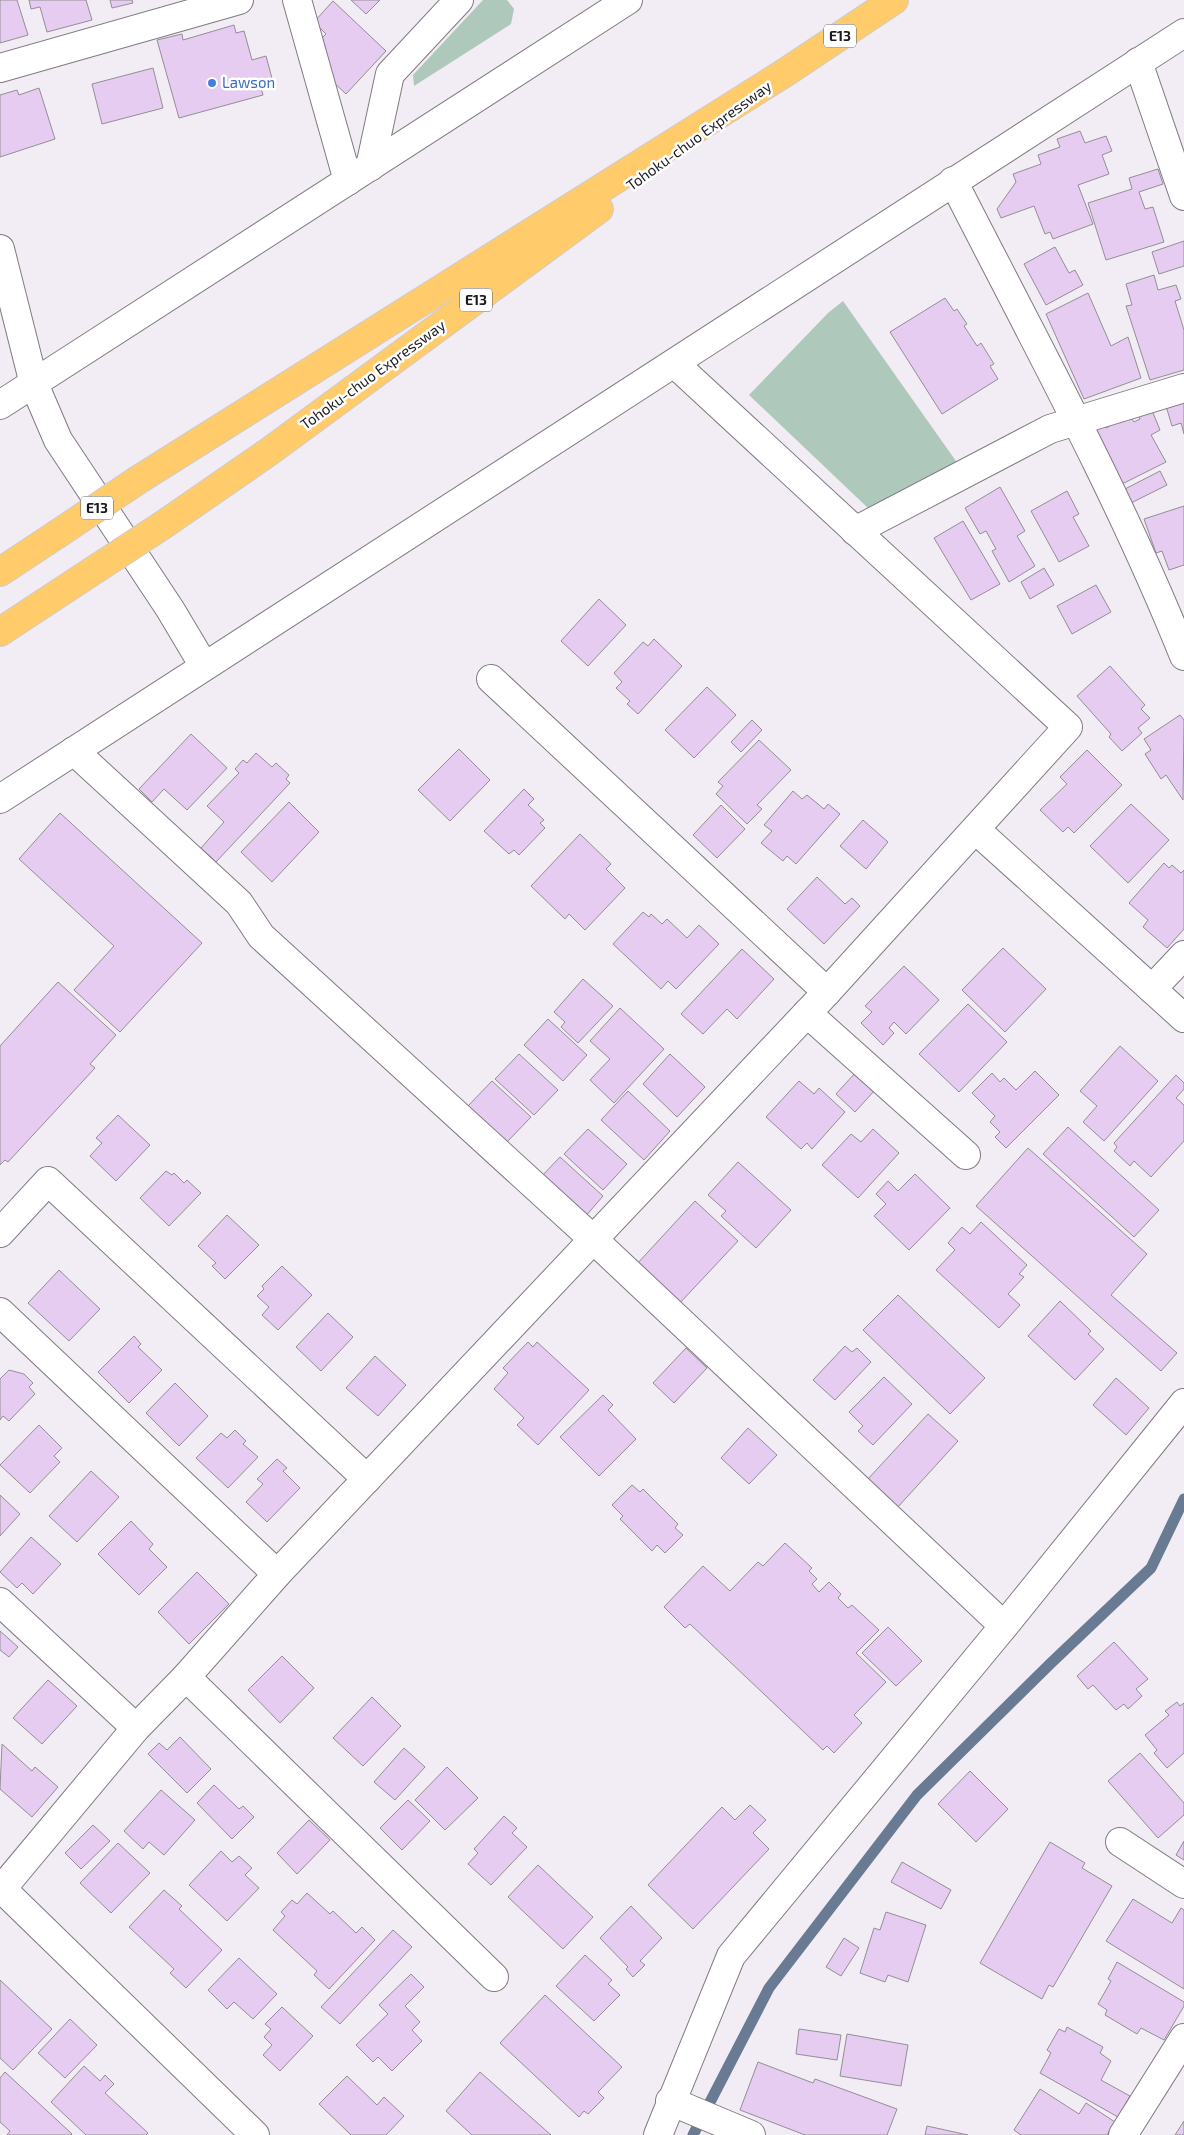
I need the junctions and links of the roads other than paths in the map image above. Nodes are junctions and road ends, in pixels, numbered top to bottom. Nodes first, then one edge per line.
1 (239, 0) edge
2 (298, 0) edge
3 (459, 0) edge
4 (628, 0) edge
5 (894, 0) edge
6 (1184, 32) edge
7 (1138, 62) junction
8 (0, 68) edge
9 (786, 72) junction
10 (359, 174) junction
11 (953, 181) junction
12 (1184, 196) edge
13 (0, 249) edge
14 (675, 364) junction
15 (34, 384) junction
16 (1184, 388) edge
17 (0, 405) edge
18 (1076, 422) junction
19 (856, 530) junction
20 (0, 572) edge
21 (0, 632) edge
22 (1184, 656) edge
23 (204, 666) junction
24 (492, 679) dead end
25 (74, 751) junction
26 (0, 799) edge
27 (976, 830) junction
28 (1184, 955) edge
29 (1152, 989) junction
30 (827, 992) junction
31 (807, 1013) junction
32 (1184, 1018) edge
33 (966, 1155) dead end
34 (0, 1233) edge
35 (594, 1240) junction
36 (0, 1312) edge
37 (1184, 1403) edge
38 (367, 1480) junction
39 (277, 1574) junction
40 (0, 1602) edge
41 (1004, 1626) junction
42 (186, 1677) junction
43 (136, 1728) junction
44 (1120, 1842) dead end
45 (1184, 1884) edge
46 (1, 1889) edge
47 (494, 1978) dead end
48 (1184, 2038) edge
49 (670, 2101) junction
50 (255, 2135) edge
51 (658, 2135) edge
52 (752, 2135) edge
53 (1123, 2135) edge

1 - 8 street
2 - 10 street
3 - 10 street
4 - 10 street
5 - 9 highway, Tohoku-chuo Expressway / E13
6 - 7 street
7 - 11 street
7 - 12 street
9 - 20 highway, Tohoku-chuo Expressway / E13, bridge
9 - 21 highway, Tohoku-chuo Expressway / E13, bridge
10 - 15 street
11 - 14 street
11 - 18 street
13 - 15 street
14 - 19 street
14 - 23 street
15 - 17 street
15 - 23 street
16 - 18 street
18 - 19 street
18 - 22 street
19 - 27 street
23 - 25 street
24 - 30 street
25 - 26 street
25 - 35 street
27 - 29 street
27 - 30 street
28 - 29 street
29 - 32 street
30 - 31 street
31 - 33 street
31 - 35 street
34 - 38 street
35 - 38 street
35 - 41 street
36 - 39 street
37 - 41 street
38 - 39 street
39 - 42 street
40 - 43 street
41 - 49 street
42 - 43 street
42 - 47 street
43 - 46 street
44 - 45 street
46 - 50 street
48 - 53 street
49 - 51 street
49 - 52 street

